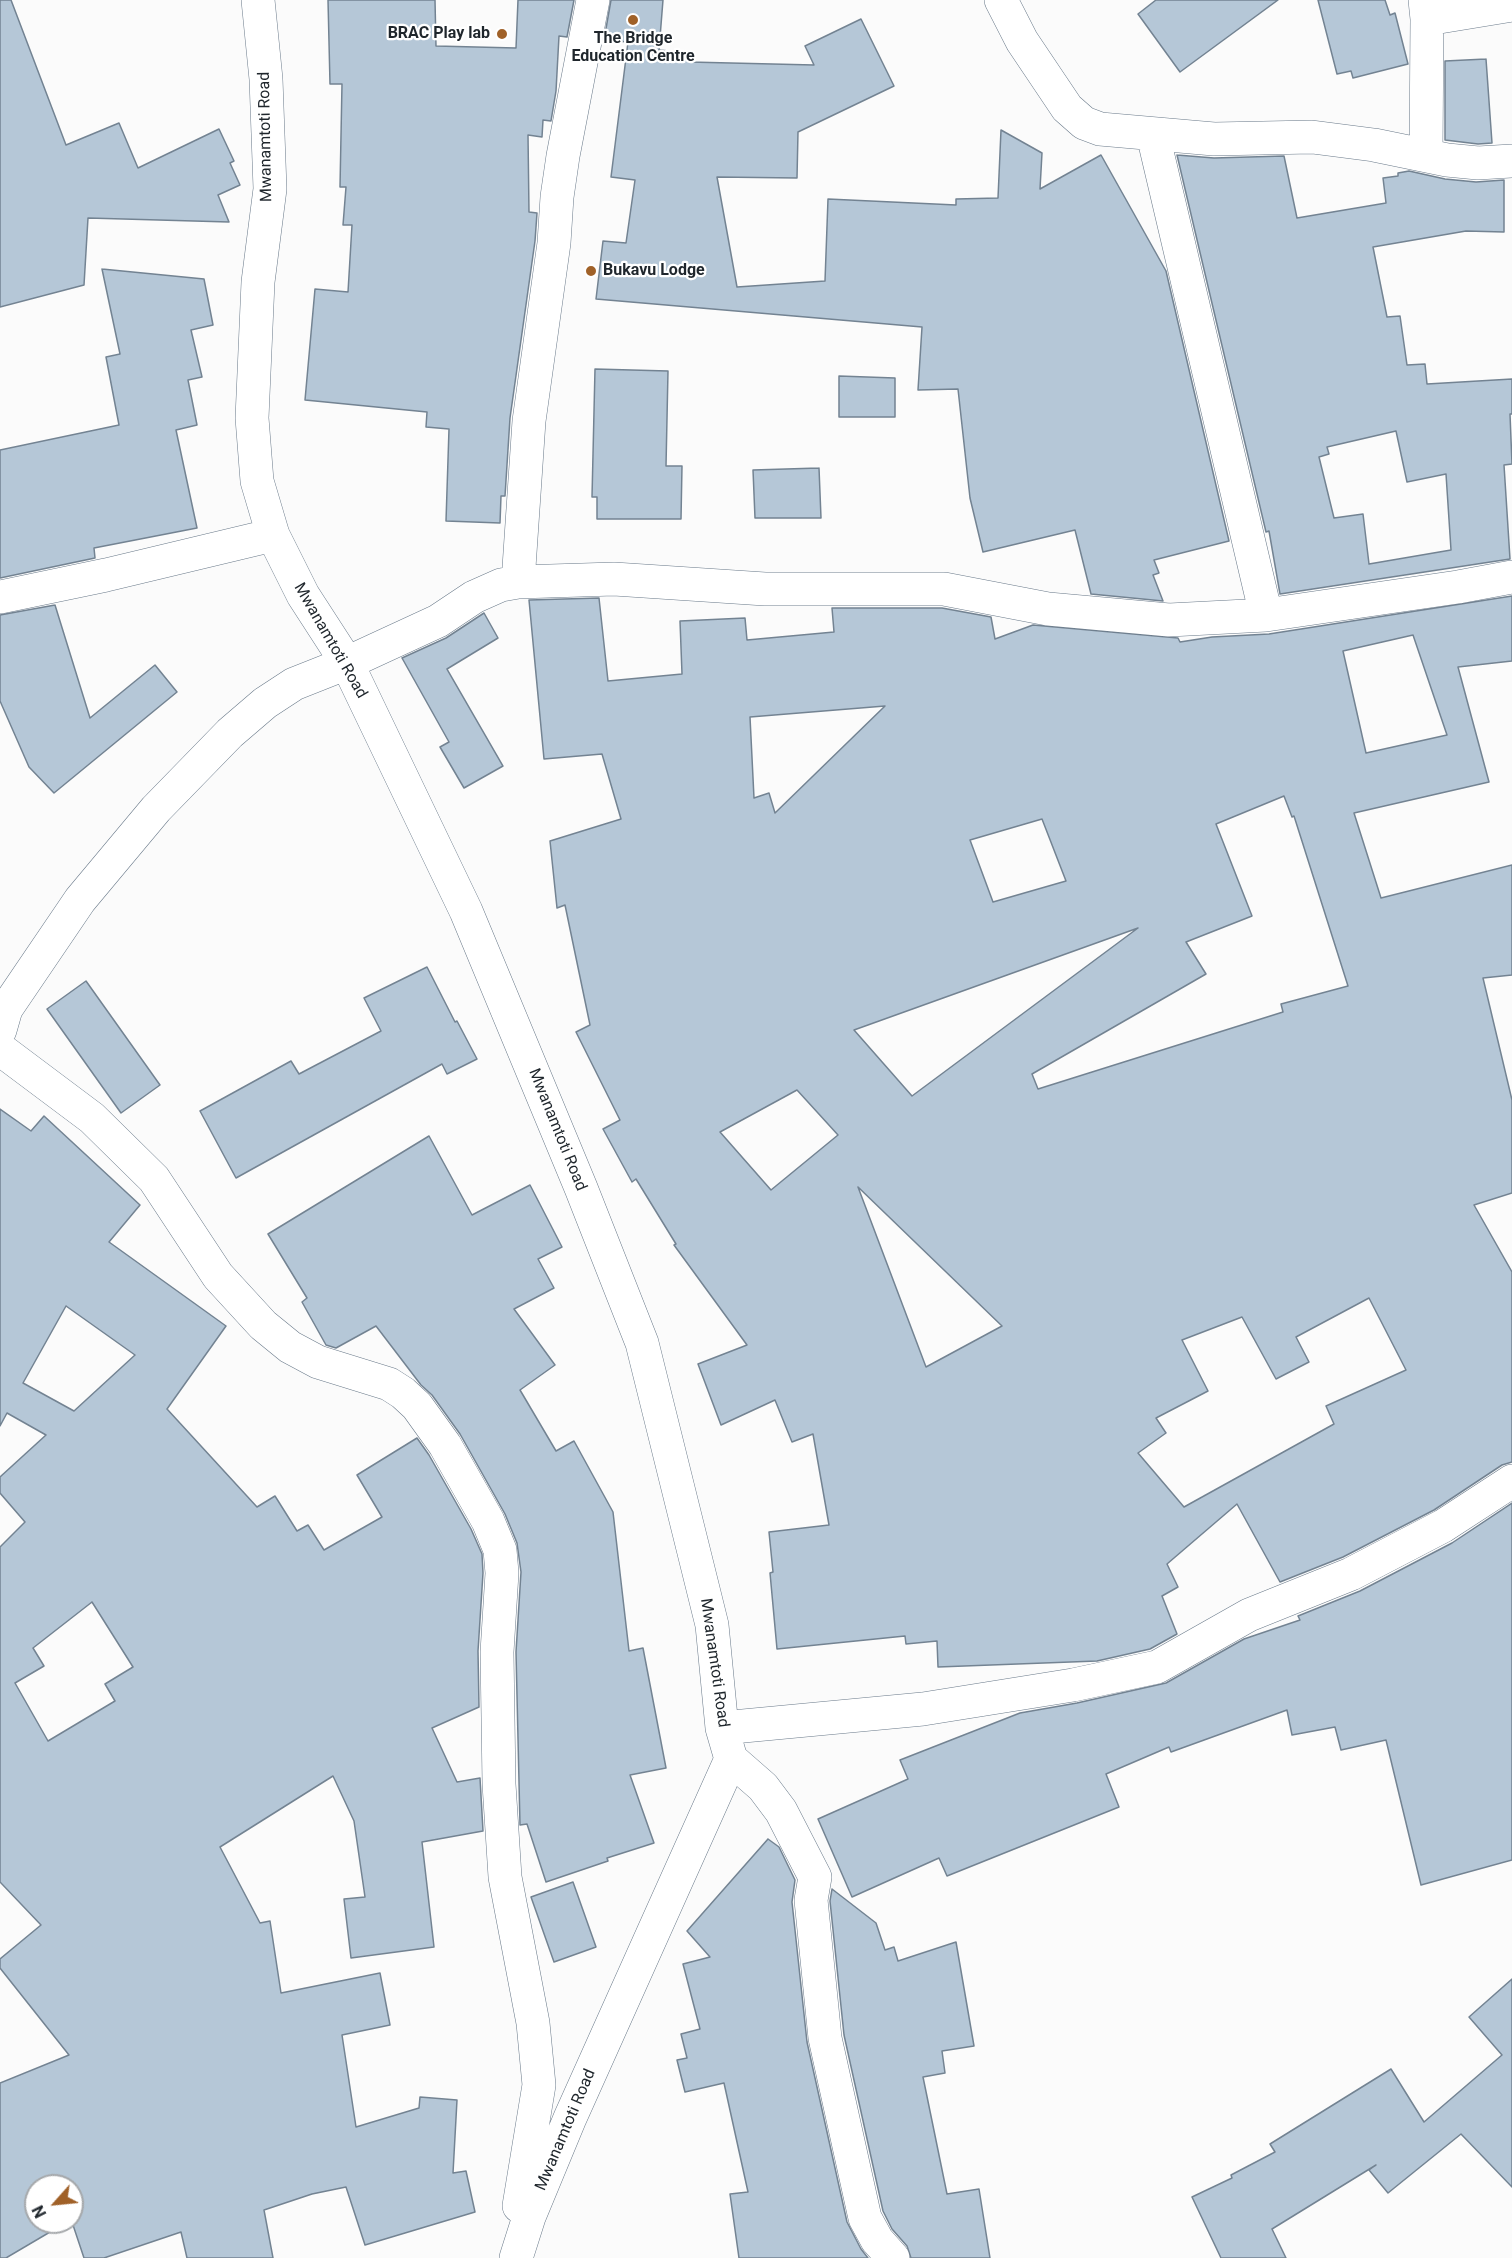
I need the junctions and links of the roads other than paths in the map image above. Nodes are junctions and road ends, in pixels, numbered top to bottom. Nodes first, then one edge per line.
1 (258, 0) edge
2 (593, 0) edge
3 (1001, 0) edge
4 (1512, 5) edge
5 (1426, 9) edge
6 (1153, 135) junction
7 (1426, 155) junction
8 (1512, 161) edge
9 (273, 535) junction
10 (1512, 578) edge
11 (518, 582) junction
12 (0, 597) edge
13 (1266, 615) junction
14 (347, 663) junction
15 (0, 1030) edge
16 (0, 1049) edge
17 (1512, 1481) edge
18 (727, 1744) junction
19 (511, 2258) edge
20 (516, 2258) edge
21 (893, 2258) edge

1 - 9 street, Mwanamtoti Road
2 - 11 street
3 - 6 street
4 - 5 street
5 - 7 street
6 - 7 street
6 - 13 street
7 - 8 street
9 - 12 street
9 - 14 street, Mwanamtoti Road
10 - 13 street
11 - 13 street
11 - 14 street
14 - 15 street
14 - 18 street, Mwanamtoti Road
16 - 19 street
17 - 18 street
18 - 20 street, Mwanamtoti Road
18 - 21 street

